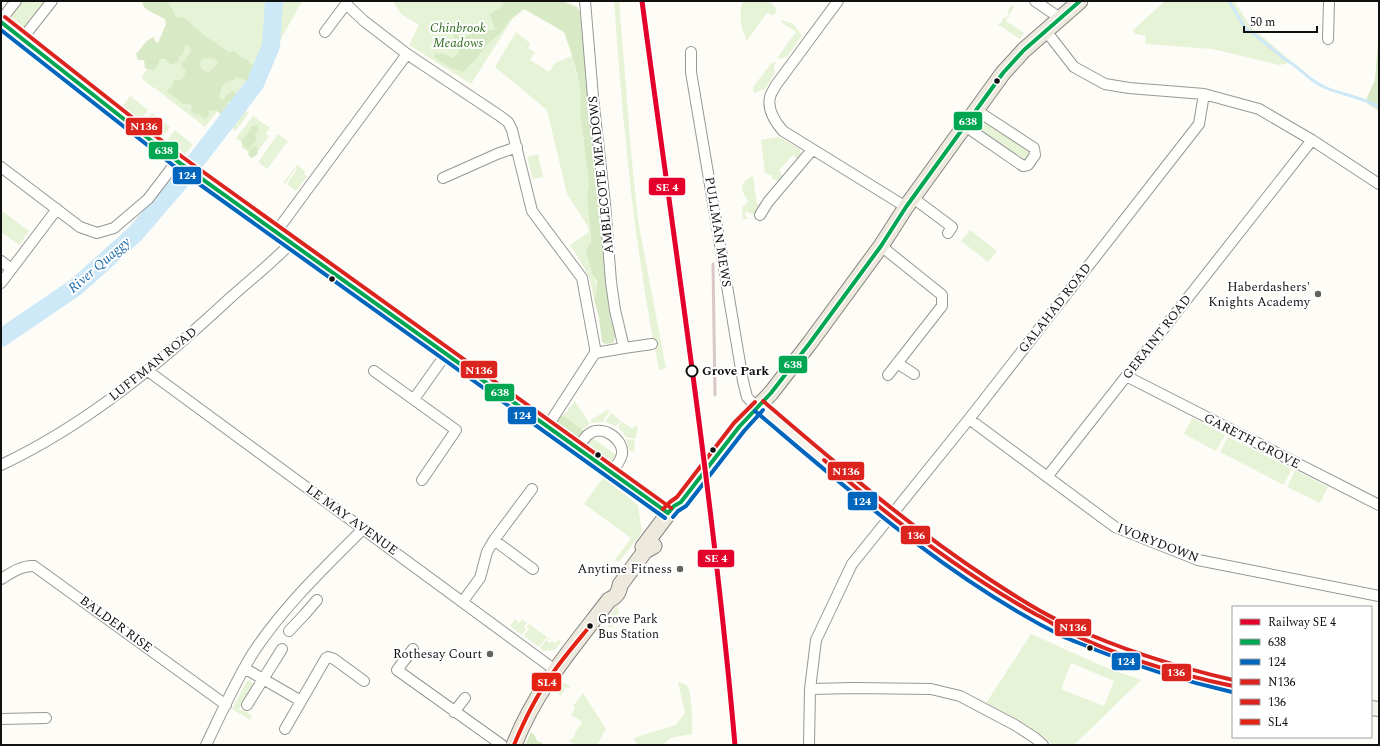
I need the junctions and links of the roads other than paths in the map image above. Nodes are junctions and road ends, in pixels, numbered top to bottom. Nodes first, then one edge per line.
1 (16, 1) edge
2 (52, 1) edge
3 (585, 1) edge
4 (838, 1) edge
5 (1035, 1) edge
6 (1080, 1) edge
7 (1329, 1) edge
8 (346, 3) edge
9 (1060, 18) junction
10 (1, 21) edge
11 (1046, 31) junction
12 (325, 32) dead end
13 (22, 39) junction
14 (1328, 39) dead end
15 (691, 52) dead end
16 (407, 54) junction
17 (1204, 94) junction
18 (976, 110) junction
19 (965, 126) junction
20 (1312, 140) junction
21 (517, 147) junction
22 (812, 150) junction
23 (177, 161) junction
24 (1, 167) edge
25 (443, 178) dead end
26 (1379, 184) edge
27 (910, 203) junction
28 (57, 210) junction
29 (760, 215) dead end
30 (952, 226) dead end
31 (276, 232) junction
32 (290, 243) junction
33 (881, 246) junction
34 (1, 261) edge
35 (11, 269) junction
36 (1, 283) edge
37 (652, 344) dead end
38 (624, 348) junction
39 (595, 353) junction
40 (446, 354) junction
41 (897, 363) junction
42 (374, 370) dead end
43 (148, 371) junction
44 (914, 374) dead end
45 (888, 376) dead end
46 (1126, 376) junction
47 (414, 399) junction
48 (758, 407) junction
49 (969, 419) junction
50 (547, 427) junction
51 (578, 449) junction
52 (1, 465) edge
53 (611, 473) junction
54 (1046, 477) junction
55 (422, 480) dead end
56 (532, 489) dead end
57 (1379, 505) edge
58 (892, 515) junction
59 (669, 519) junction
60 (364, 528) junction
61 (494, 540) junction
62 (534, 569) dead end
63 (1, 579) edge
64 (1379, 596) edge
65 (317, 600) dead end
66 (463, 601) junction
67 (291, 604) junction
68 (305, 614) junction
69 (289, 630) dead end
70 (282, 648) dead end
71 (413, 649) dead end
72 (244, 668) junction
73 (555, 670) junction
74 (262, 680) junction
75 (364, 681) dead end
76 (1232, 686) edge
77 (810, 689) junction
78 (465, 698) dead end
79 (301, 701) junction
80 (226, 705) junction
81 (247, 705) dead end
82 (454, 712) junction
83 (46, 718) dead end
84 (1, 719) edge
85 (285, 729) dead end
86 (206, 745) edge
87 (502, 745) edge
88 (514, 745) edge
89 (809, 745) edge
90 (1043, 745) edge

1 - 10 street
2 - 13 street
3 - 38 street, AMBLECOTE MEADOWS
4 - 22 street
5 - 9 street
6 - 9 main road
7 - 14 street
8 - 12 street
8 - 16 street
9 - 11 main road
10 - 13 main road
11 - 17 street
11 - 18 main road
13 - 23 main road
15 - 48 street, PULLMAN MEWS
16 - 21 street
16 - 31 street
17 - 20 street
17 - 49 street, GALAHAD ROAD
18 - 19 main road
18 - 19 street
19 - 27 main road
20 - 26 street
20 - 46 street, GERAINT ROAD
21 - 25 street
21 - 39 street
22 - 27 street
22 - 29 street
23 - 28 street
23 - 31 main road
24 - 28 street
27 - 30 street
27 - 33 main road
28 - 35 street
31 - 32 main road
32 - 40 main road
32 - 43 street, LUFFMAN ROAD
33 - 41 street
33 - 48 main road
34 - 35 street
35 - 36 street
37 - 38 street
38 - 39 street
39 - 50 street
40 - 47 street
40 - 50 main road
41 - 44 street
41 - 45 street
42 - 47 street
43 - 52 street, LUFFMAN ROAD
43 - 60 street, LE MAY AVENUE
46 - 54 street, GERAINT ROAD
46 - 57 street, GARETH GROVE
47 - 55 street
48 - 58 main road
48 - 59 main road
49 - 54 street, IVORYDOWN
49 - 58 street, GALAHAD ROAD
50 - 51 main road
51 - 53 main road
51 - 53 street
53 - 59 main road
54 - 64 street, IVORYDOWN
56 - 61 street
58 - 76 main road
58 - 77 street, GALAHAD ROAD
59 - 73 main road
60 - 66 street, LE MAY AVENUE
60 - 67 street
61 - 62 street
61 - 66 street
63 - 80 street, BALDER RISE
65 - 68 street
66 - 73 street, LE MAY AVENUE
67 - 68 street
67 - 72 street
68 - 69 street
70 - 74 street
71 - 82 street
72 - 74 street
72 - 80 street
73 - 88 main road
74 - 79 street
74 - 81 street
75 - 79 street
77 - 89 street, GALAHAD ROAD
77 - 90 street
78 - 82 street
79 - 85 street
80 - 86 street
82 - 87 street
83 - 84 street

